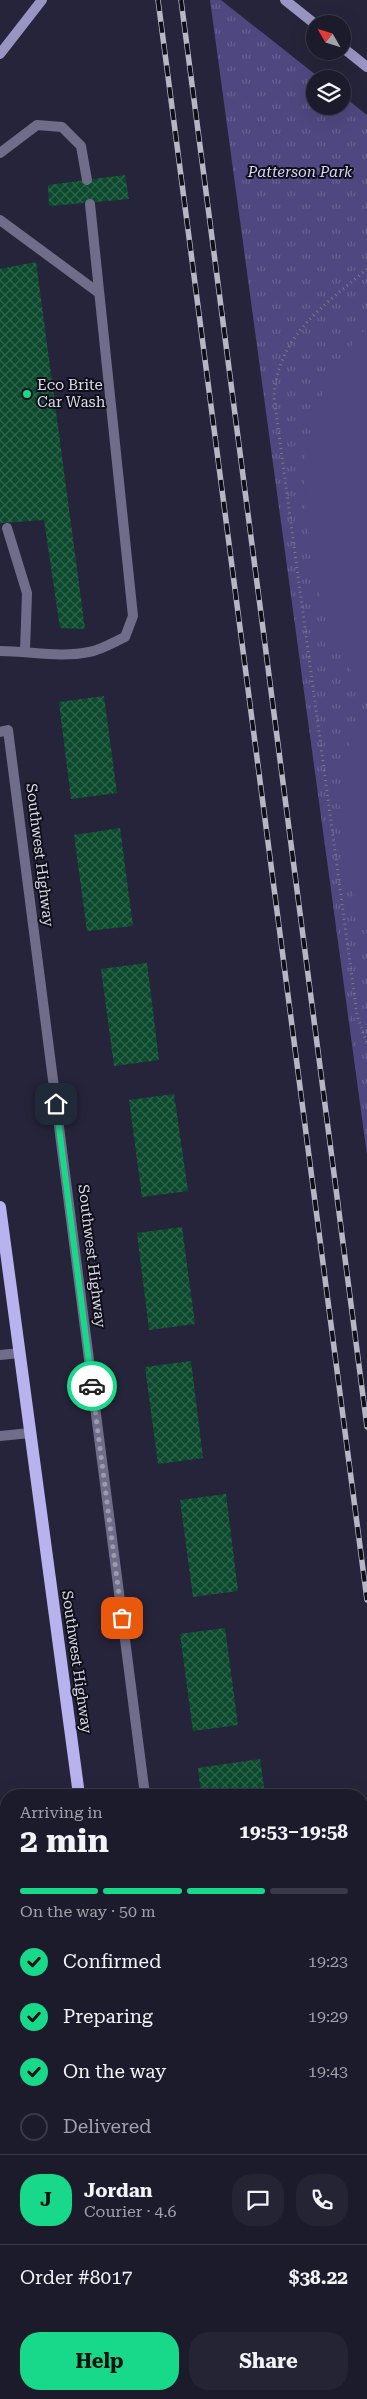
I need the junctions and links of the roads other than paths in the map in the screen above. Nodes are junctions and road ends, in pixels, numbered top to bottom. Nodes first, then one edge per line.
1 (42, 0) edge
2 (285, 0) edge
3 (306, 17) edge
4 (0, 54) edge
5 (351, 54) edge
6 (367, 67) edge
7 (0, 153) edge
8 (87, 180) dead end
9 (90, 204) dead end
10 (0, 220) edge
11 (99, 293) junction
12 (7, 528) dead end
13 (0, 651) edge
14 (24, 651) junction
15 (0, 732) edge
16 (0, 1206) edge
17 (20, 1353) junction
18 (0, 1355) edge
19 (30, 1433) junction
20 (0, 1436) edge
21 (78, 1789) edge
22 (144, 1789) edge

1 - 4 main road
2 - 3 main road
5 - 6 main road
7 - 8 street
9 - 11 street
10 - 11 street
11 - 14 street
12 - 14 street
13 - 14 street
15 - 22 street, Southwest Highway
16 - 17 main road, Southwest Highway
17 - 18 street
17 - 19 main road, Southwest Highway
19 - 20 street
19 - 21 main road, Southwest Highway

